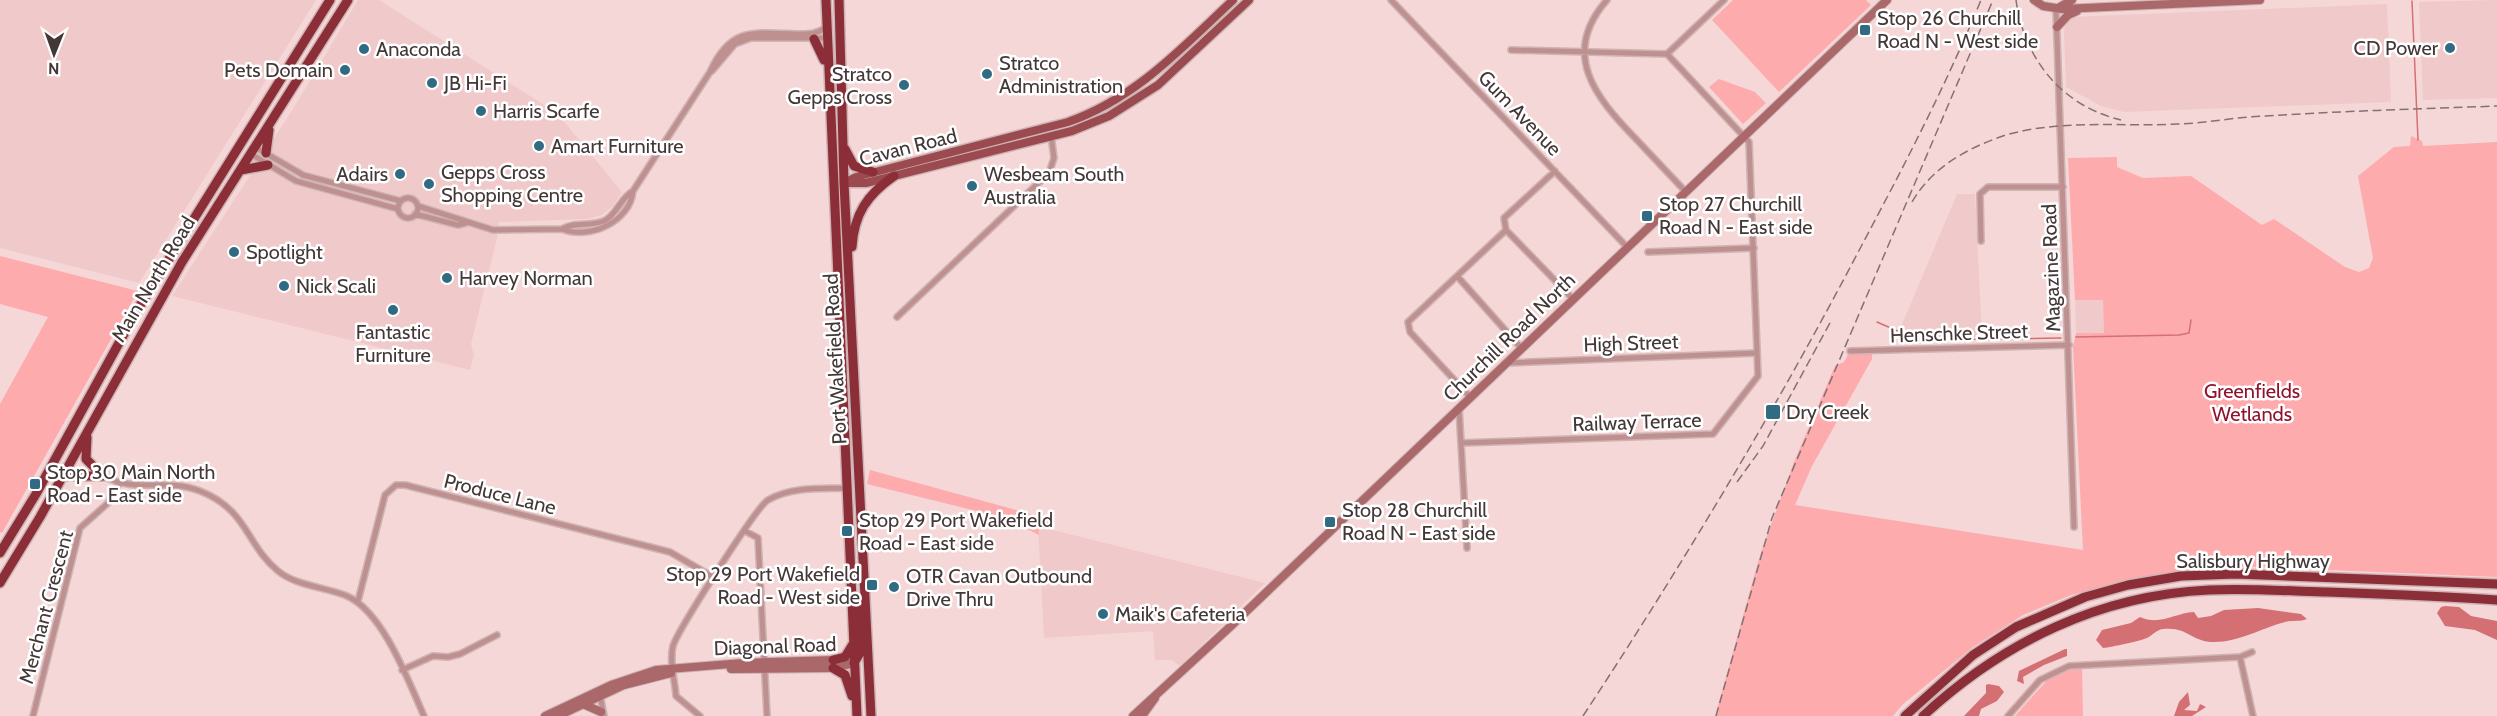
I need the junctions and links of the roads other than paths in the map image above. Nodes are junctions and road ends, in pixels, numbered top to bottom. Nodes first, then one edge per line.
1 (330, 0) edge
2 (348, 0) edge
3 (826, 0) edge
4 (838, 0) edge
5 (1233, 0) edge
6 (1249, 0) edge
7 (1391, 0) edge
8 (1607, 0) edge
9 (1724, 0) edge
10 (1887, 0) edge
11 (2034, 0) edge
12 (2045, 0) edge
13 (2072, 0) edge
14 (2260, 0) edge
15 (2132, 3) edge
16 (2056, 9) junction
17 (2081, 9) junction
18 (827, 26) junction
19 (2057, 27) junction
20 (1194, 37) junction
21 (828, 38) junction
22 (814, 39) junction
23 (1202, 45) junction
24 (1511, 50) dead end
25 (1584, 52) junction
26 (1667, 54) junction
27 (711, 72) junction
28 (828, 76) junction
29 (286, 98) junction
30 (266, 102) junction
31 (269, 125) junction
32 (1049, 127) junction
33 (831, 129) junction
34 (1745, 136) junction
35 (1052, 137) junction
36 (240, 143) junction
37 (843, 147) junction
38 (253, 151) junction
39 (266, 153) junction
40 (268, 165) junction
41 (241, 170) junction
42 (1555, 171) junction
43 (873, 172) junction
44 (894, 176) junction
45 (843, 183) junction
46 (2063, 187) junction
47 (1686, 192) junction
48 (400, 201) junction
49 (418, 206) junction
50 (398, 209) junction
51 (415, 214) junction
52 (837, 221) junction
53 (466, 223) junction
54 (1506, 230) junction
55 (1981, 241) dead end
56 (1628, 247) junction
57 (1754, 248) junction
58 (1648, 252) dead end
59 (1457, 276) junction
60 (849, 298) junction
61 (1573, 299) junction
62 (897, 318) dead end
63 (2069, 345) junction
64 (1522, 348) junction
65 (1850, 351) dead end
66 (1757, 353) junction
67 (1507, 363) junction
68 (854, 379) junction
69 (1471, 398) junction
70 (844, 405) junction
71 (1460, 408) junction
72 (88, 432) junction
73 (1461, 443) junction
74 (63, 476) junction
75 (103, 476) junction
76 (118, 484) junction
77 (849, 488) junction
78 (2074, 527) dead end
79 (745, 531) junction
80 (1467, 548) dead end
81 (0, 553) edge
82 (863, 576) junction
83 (714, 577) junction
84 (2, 579) edge
85 (2497, 584) edge
86 (2497, 600) edge
87 (358, 601) junction
88 (497, 635) dead end
89 (853, 643) junction
90 (2252, 652) dead end
91 (2241, 657) junction
92 (854, 663) junction
93 (833, 664) junction
94 (765, 665) junction
95 (402, 670) junction
96 (674, 670) junction
97 (597, 694) junction
98 (1155, 699) junction
99 (583, 704) junction
100 (870, 704) junction
101 (603, 715) edge
102 (33, 716) edge
103 (424, 716) edge
104 (545, 716) edge
105 (558, 716) edge
106 (700, 716) edge
107 (767, 716) edge
108 (856, 716) edge
109 (871, 716) edge
110 (1133, 716) edge
111 (1142, 716) edge
112 (1905, 716) edge
113 (1923, 716) edge
114 (2008, 716) edge
115 (2253, 716) edge

1 - 30 highway, Main North Road
2 - 29 highway, Main North Road
3 - 18 highway, Port Wakefield Road
4 - 21 highway
4 - 37 highway, Port Wakefield Road
5 - 20 main road, Cavan Road
6 - 23 main road, Cavan Road
7 - 42 street, Gum Avenue
8 - 25 street
9 - 26 street
10 - 34 street, Churchill Road North
11 - 16 street
12 - 16 street
13 - 16 street
14 - 15 street
15 - 17 street
16 - 17 street
16 - 19 street, Magazine Road
17 - 19 street
18 - 21 highway, Port Wakefield Road
18 - 27 street
19 - 46 street, Magazine Road
20 - 23 main road
20 - 32 main road, Cavan Road
21 - 22 street
21 - 28 highway, Port Wakefield Road
22 - 27 street
22 - 28 highway
23 - 35 main road, Cavan Road
24 - 25 street
25 - 26 street
25 - 47 street
26 - 34 street
27 - 53 street
28 - 33 highway, Port Wakefield Road
29 - 30 highway
29 - 31 highway, Main North Road
30 - 36 highway, Main North Road
31 - 38 highway, Main North Road
31 - 39 highway
32 - 35 street
32 - 43 main road, Cavan Road
33 - 45 highway
33 - 52 highway, Port Wakefield Road
34 - 47 street, Churchill Road North
34 - 57 street, Railway Terrace
35 - 44 main road, Cavan Road
35 - 62 street
36 - 38 highway
36 - 81 highway, Main North Road
37 - 43 highway
37 - 45 highway, Port Wakefield Road
38 - 39 street
38 - 40 street
38 - 41 highway, Main North Road
39 - 48 street
40 - 41 highway
40 - 50 street
41 - 72 highway, Main North Road
42 - 54 street
42 - 56 street, Gum Avenue
43 - 45 main road, Cavan Road
44 - 45 main road, Cavan Road
44 - 60 highway
45 - 52 highway
45 - 60 highway, Port Wakefield Road
46 - 55 street
46 - 63 street, Magazine Road
47 - 56 street, Churchill Road North
48 - 49 street
48 - 50 street
49 - 51 street
49 - 53 street
50 - 51 street
51 - 53 street
52 - 70 highway, Port Wakefield Road
54 - 59 street
54 - 61 street
56 - 61 street, Churchill Road North
57 - 58 street
57 - 66 street, Railway Terrace
59 - 64 street
59 - 69 street
60 - 68 highway, Port Wakefield Road
61 - 64 street, Churchill Road North
63 - 65 street, Henschke Street
63 - 78 street, Magazine Road
64 - 67 street, Churchill Road North
66 - 67 street, High Street
66 - 73 street, Railway Terrace
67 - 69 street, Churchill Road North
68 - 70 highway
68 - 82 highway, Port Wakefield Road
69 - 71 street, Churchill Road North
70 - 77 highway, Port Wakefield Road
71 - 73 street
71 - 98 street, Churchill Road North
72 - 74 highway, Main North Road
72 - 75 highway
73 - 80 street
74 - 75 highway
74 - 84 highway, Main North Road
75 - 76 street
76 - 87 street
76 - 102 street, Merchant Crescent
77 - 79 street
77 - 89 highway, Port Wakefield Road
79 - 83 street
79 - 94 street
82 - 92 highway
82 - 100 highway, Port Wakefield Road
83 - 87 street, Produce Lane
83 - 96 street
85 - 112 highway, Salisbury Highway
86 - 113 highway, Salisbury Highway
87 - 95 street
88 - 95 street
89 - 92 highway, Port Wakefield Road
89 - 93 highway
90 - 91 street
91 - 114 street
91 - 115 street
92 - 93 street, Diagonal Road
92 - 100 highway
92 - 108 highway, Port Wakefield Road
93 - 94 street, Diagonal Road
93 - 108 highway
94 - 96 street, Diagonal Road
94 - 107 street
95 - 103 street
96 - 97 street, Diagonal Road
96 - 106 street
97 - 99 street, Diagonal Road
97 - 101 street
97 - 104 street, Diagonal Road
98 - 110 street, Churchill Road North
98 - 111 street, Churchill Road North
99 - 101 street
99 - 105 street, Diagonal Road
100 - 109 highway, Port Wakefield Road

